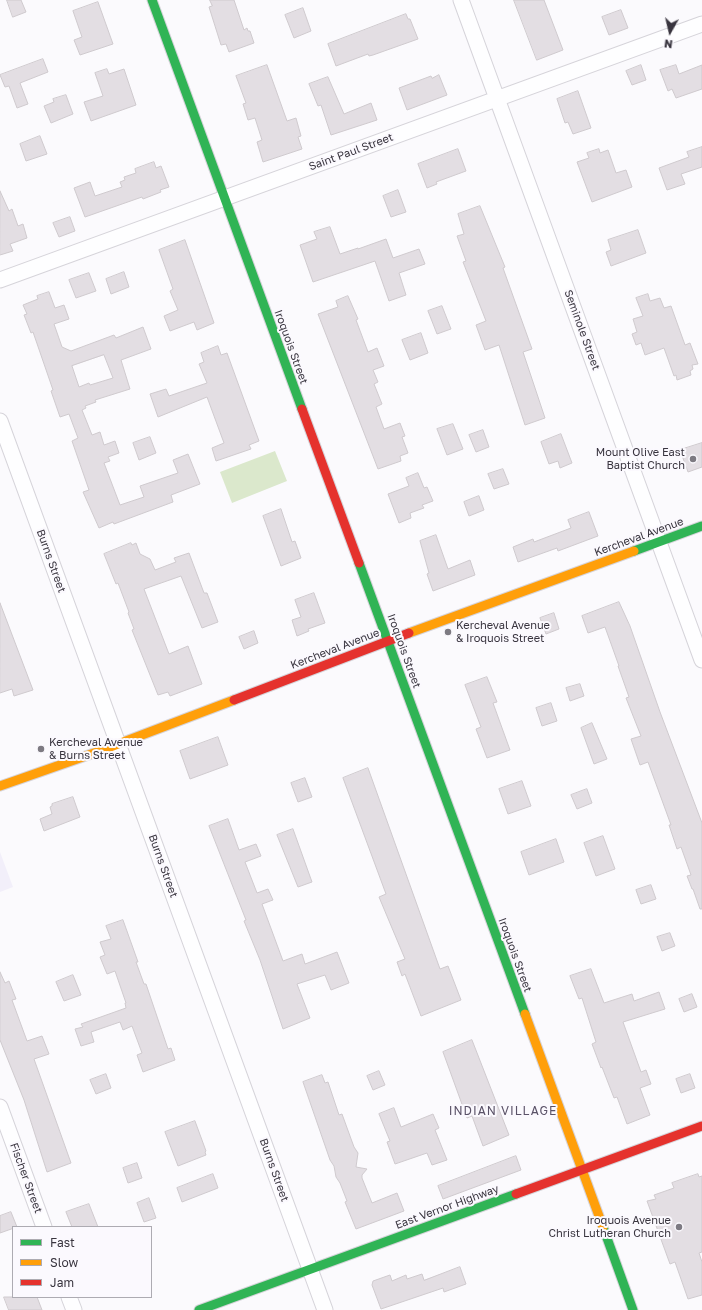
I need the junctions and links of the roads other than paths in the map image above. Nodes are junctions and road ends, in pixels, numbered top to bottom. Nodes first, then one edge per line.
1 (152, 0) edge
2 (461, 0) edge
3 (702, 24) edge
4 (497, 98) junction
5 (223, 198) junction
6 (0, 280) edge
7 (0, 421) edge
8 (702, 526) edge
9 (659, 542) junction
10 (388, 642) junction
11 (702, 660) edge
12 (118, 744) junction
13 (0, 786) edge
14 (0, 1107) edge
15 (702, 1126) edge
16 (581, 1170) junction
17 (44, 1226) edge
18 (310, 1269) junction
19 (69, 1298) edge
20 (74, 1310) edge
21 (199, 1310) edge
22 (325, 1310) edge
23 (633, 1310) edge

1 - 5 street, Iroquois Street
2 - 4 street, Seminole Street
3 - 4 street, Saint Paul Street
4 - 5 street, Saint Paul Street
4 - 9 street, Seminole Street
5 - 6 street, Saint Paul Street
5 - 10 street, Iroquois Street
7 - 12 street, Burns Street
8 - 9 street, Kercheval Avenue
9 - 10 street, Kercheval Avenue
9 - 11 street, Seminole Street
10 - 12 street, Kercheval Avenue
10 - 16 street, Iroquois Street
12 - 13 street, Kercheval Avenue
12 - 18 street, Burns Street
14 - 17 street, Fischer Street
15 - 16 street, East Vernor Highway
16 - 18 street, East Vernor Highway
16 - 23 street, Iroquois Street
18 - 21 street, East Vernor Highway
18 - 22 street, Burns Street
19 - 20 street

